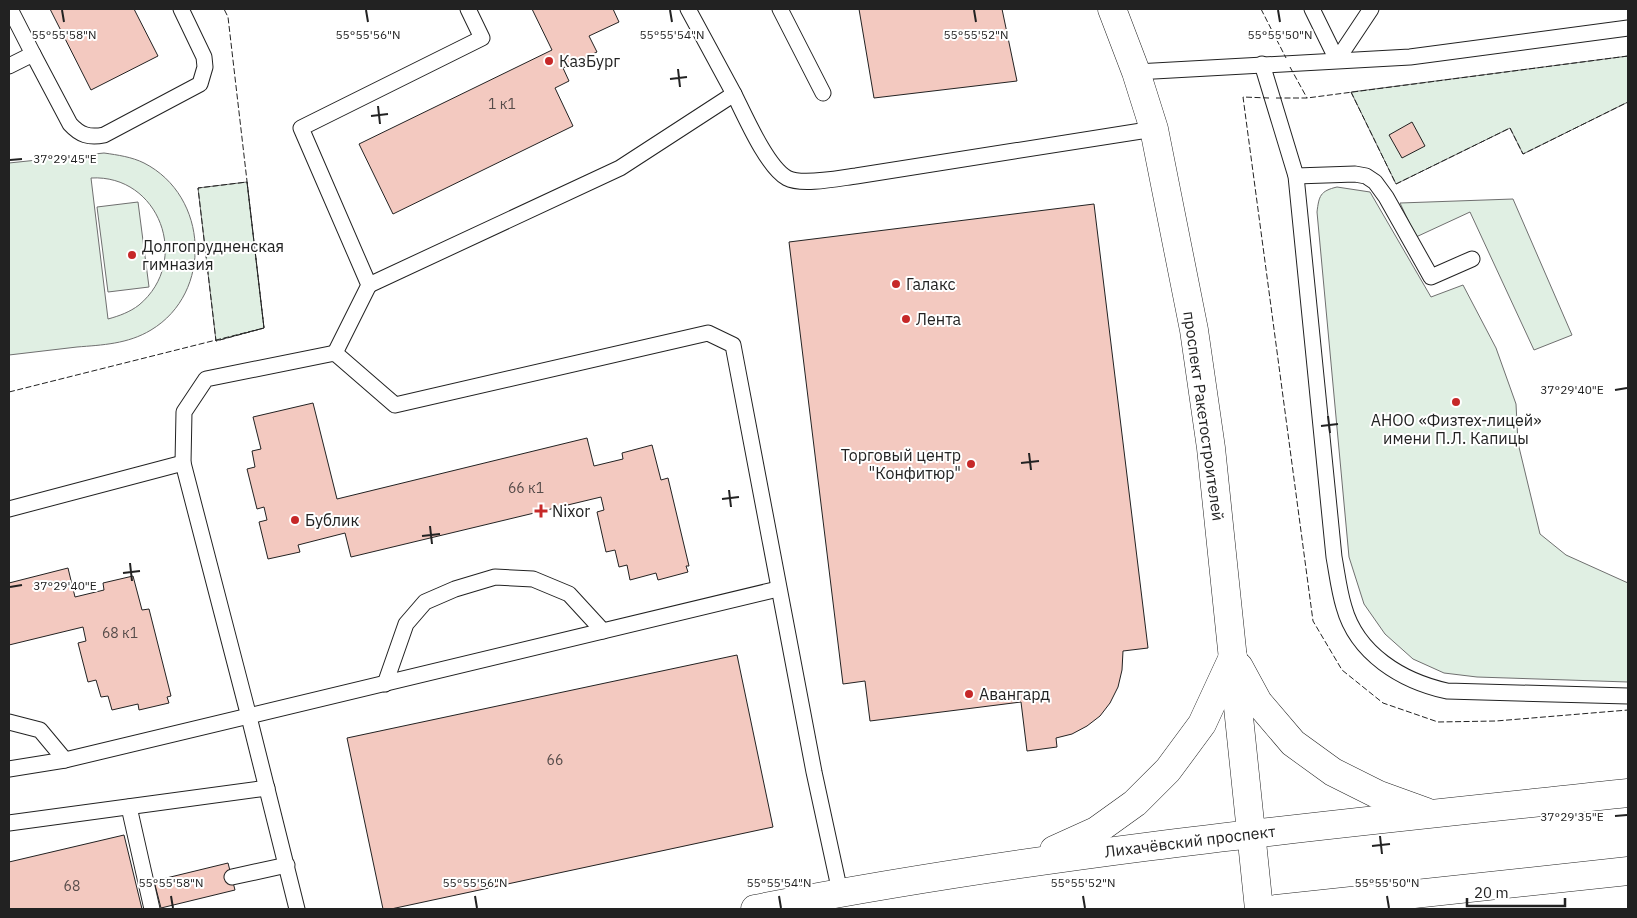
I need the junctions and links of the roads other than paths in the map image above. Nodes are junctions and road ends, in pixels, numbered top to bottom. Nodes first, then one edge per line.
1 (10, 9) edge
2 (181, 9) edge
3 (468, 9) edge
4 (688, 9) edge
5 (780, 9) edge
6 (1112, 9) edge
7 (1312, 9) edge
8 (1371, 9) edge
9 (1628, 28) edge
10 (33, 54) junction
11 (1337, 60) junction
12 (1262, 64) junction
13 (9, 66) edge
14 (1136, 72) junction
15 (823, 93) dead end
16 (734, 94) junction
17 (1154, 128) junction
18 (1296, 176) junction
19 (1472, 259) dead end
20 (369, 286) junction
21 (335, 353) junction
22 (182, 464) junction
23 (9, 509) edge
24 (778, 589) junction
25 (603, 631) junction
26 (1233, 657) junction
27 (385, 684) junction
28 (1628, 696) edge
29 (249, 717) junction
30 (9, 722) edge
31 (65, 760) junction
32 (9, 769) edge
33 (267, 788) junction
34 (1628, 793) edge
35 (129, 807) junction
36 (1432, 814) junction
37 (9, 823) edge
38 (1251, 833) junction
39 (1028, 862) junction
40 (286, 865) junction
41 (1628, 870) edge
42 (232, 877) dead end
43 (840, 892) junction
44 (292, 908) edge
45 (152, 909) edge
46 (755, 909) edge
47 (1260, 909) edge
48 (1276, 909) edge

1 - 10 lane
2 - 10 lane
3 - 20 lane
4 - 16 lane
5 - 15 lane
6 - 14 main road, проспект Ракетостроителей
7 - 11 lane
8 - 11 lane
9 - 11 lane
10 - 13 lane
11 - 12 lane
12 - 14 lane
12 - 18 lane
14 - 17 main road, проспект Ракетостроителей
16 - 17 lane
16 - 20 lane
17 - 26 main road, проспект Ракетостроителей
18 - 19 lane
18 - 28 lane
20 - 21 lane
21 - 22 lane
21 - 24 lane
22 - 23 lane
22 - 29 lane
24 - 25 lane
24 - 43 lane
25 - 27 lane
25 - 27 lane
26 - 36 main road
26 - 38 main road, проспект Ракетостроителей
26 - 39 main road
27 - 29 lane
29 - 31 lane
29 - 33 lane
30 - 31 lane
31 - 32 lane
33 - 35 lane
33 - 40 lane
34 - 36 main road, Лихачёвский проспект
35 - 37 lane
35 - 45 lane
36 - 38 main road, Лихачёвский проспект
38 - 39 main road, Лихачёвский проспект
38 - 47 main road, проспект Ракетостроителей
39 - 43 main road, Лихачёвский проспект
40 - 42 lane
40 - 44 lane
41 - 48 main road
43 - 46 main road, Лихачёвский проспект

